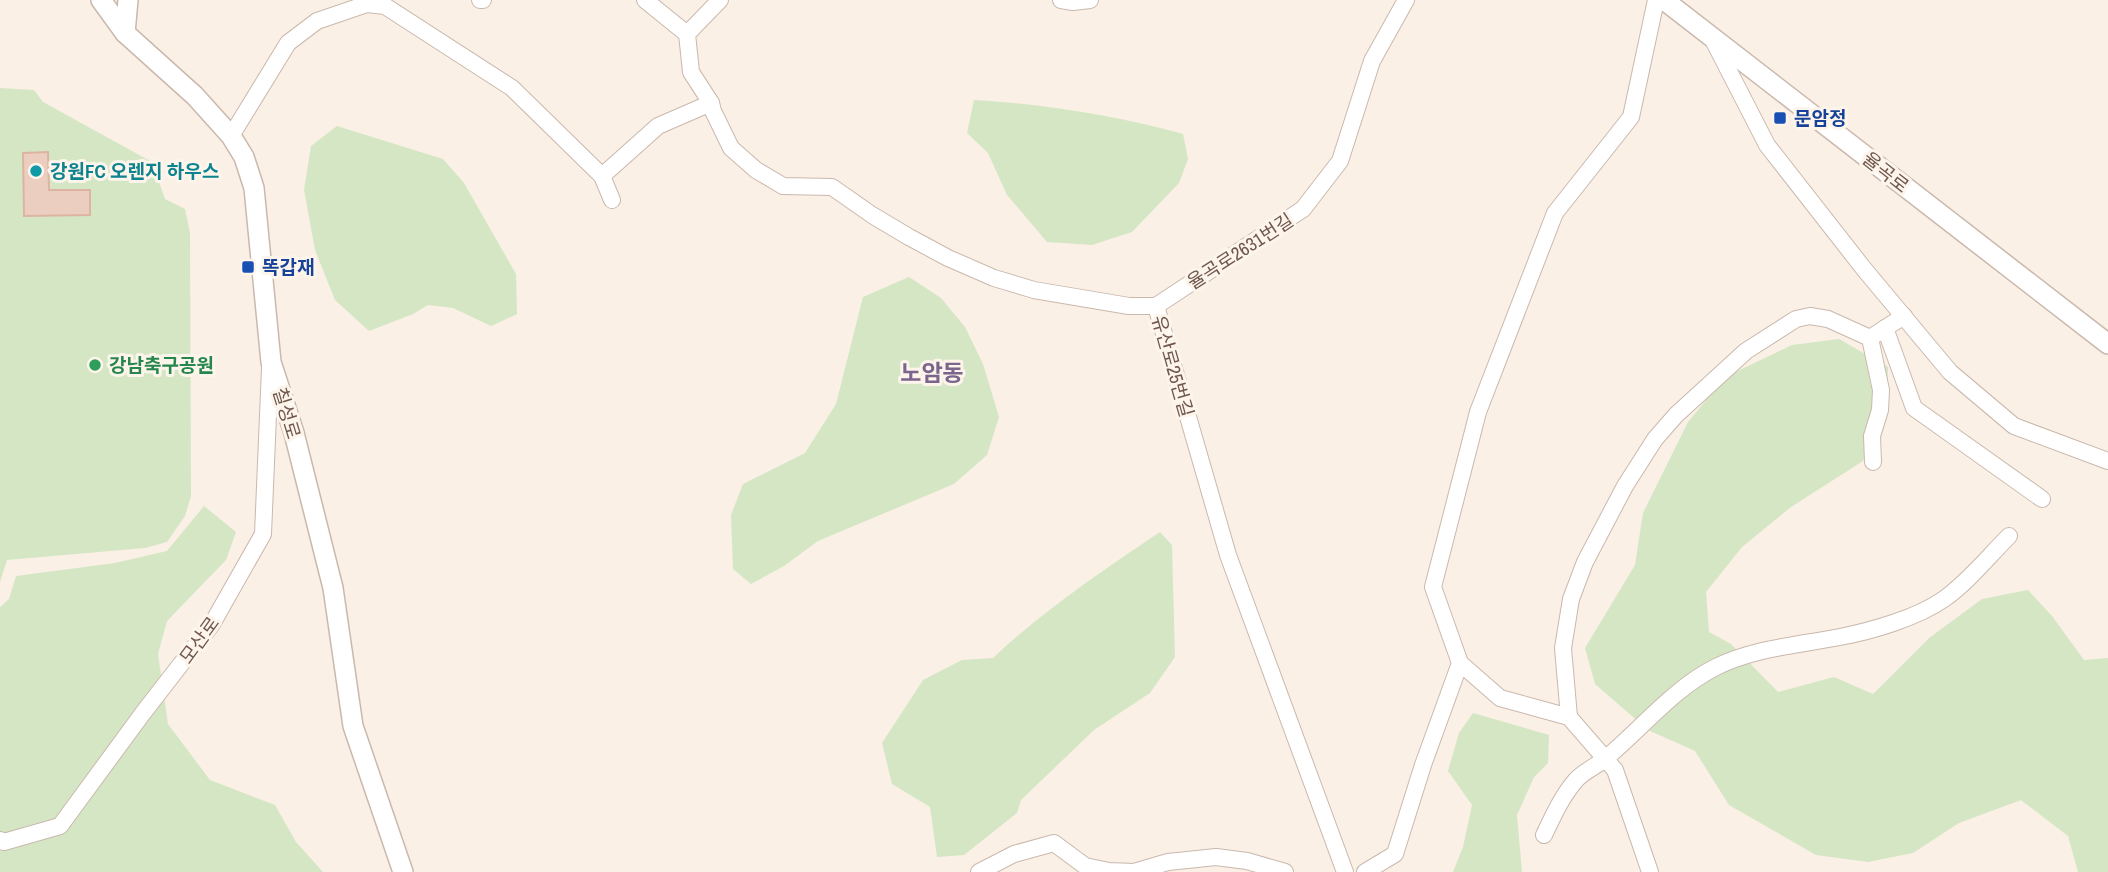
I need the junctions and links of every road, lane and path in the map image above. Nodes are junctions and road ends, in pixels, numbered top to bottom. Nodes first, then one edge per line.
1 (101, 0) edge
2 (128, 0) edge
3 (645, 0) edge
4 (720, 0) edge
5 (1061, 0) edge
6 (1090, 0) edge
7 (1406, 0) edge
8 (1656, 0) edge
9 (1664, 0) edge
10 (388, 3) edge
11 (125, 33) junction
12 (687, 34) junction
13 (1711, 36) junction
14 (712, 103) junction
15 (231, 136) junction
16 (602, 176) junction
17 (612, 200) dead end
18 (1156, 306) junction
19 (1904, 316) junction
20 (1885, 328) junction
21 (1870, 338) junction
22 (2108, 344) edge
23 (271, 362) junction
24 (2108, 461) edge
25 (1873, 462) dead end
26 (2042, 499) dead end
27 (2008, 536) dead end
28 (1460, 663) junction
29 (1569, 717) junction
30 (1605, 759) junction
31 (1544, 835) dead end
32 (0, 840) edge
33 (404, 872) edge
34 (979, 872) edge
35 (1285, 872) edge
36 (1345, 872) edge
37 (1366, 872) edge
38 (1650, 872) edge

1 - 11 street, 칠성로
2 - 11 street
3 - 12 street
4 - 12 street
5 - 6 street
7 - 18 street, 율곡로2631번길
8 - 28 street
9 - 13 street, 율곡로
10 - 15 street
10 - 16 street
11 - 15 street, 칠성로
12 - 14 street
13 - 19 street
13 - 22 street, 율곡로
14 - 16 street
14 - 18 street, 유산로25번길
15 - 23 street, 칠성로
16 - 17 street
18 - 36 street, 유산로25번길
19 - 20 street
19 - 24 street
20 - 21 street
20 - 26 street
21 - 25 street
21 - 29 street
23 - 32 street, 모산로
23 - 33 street, 칠성로
27 - 30 street
28 - 29 street
28 - 37 street
29 - 30 street
30 - 31 street
30 - 38 street
34 - 35 street

